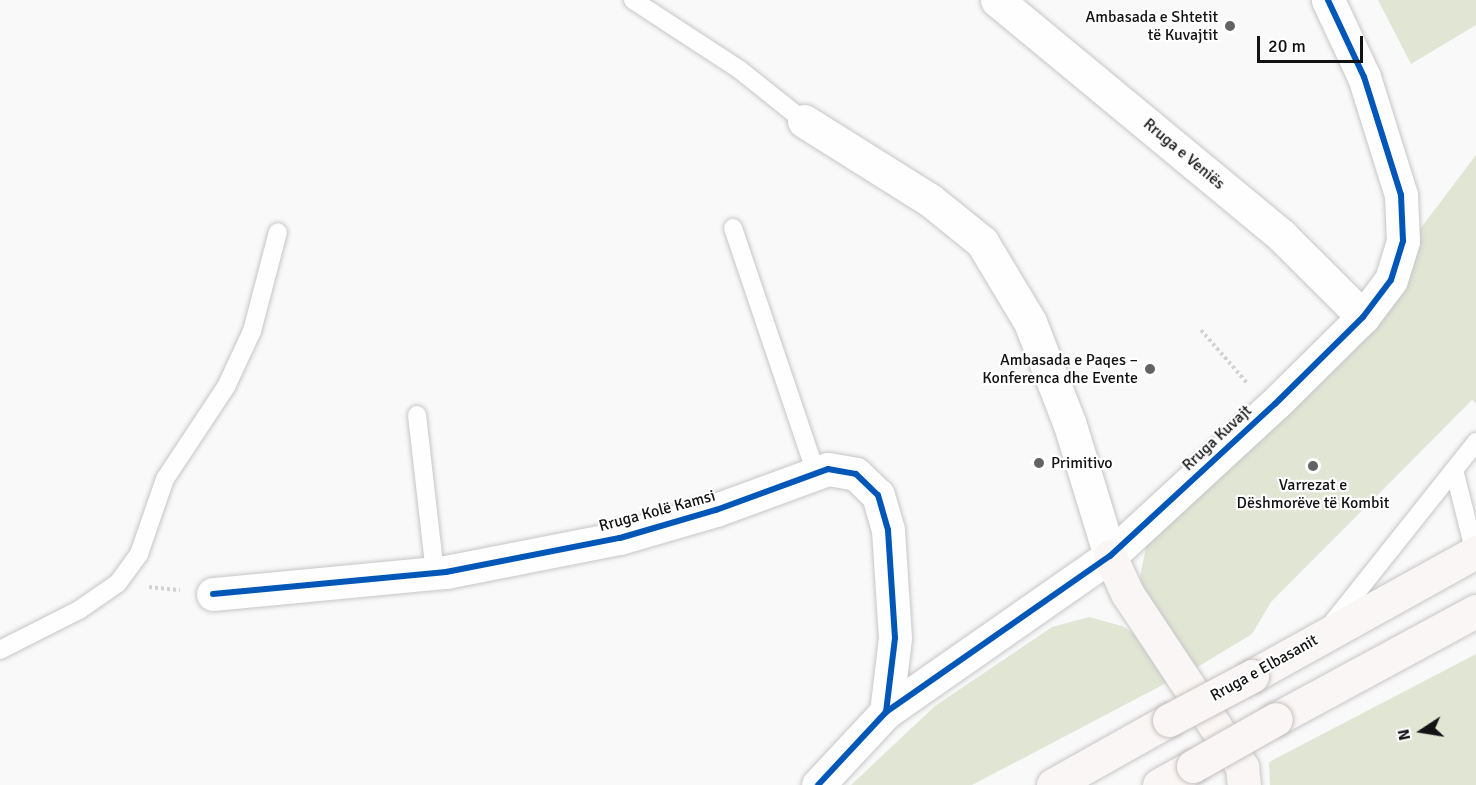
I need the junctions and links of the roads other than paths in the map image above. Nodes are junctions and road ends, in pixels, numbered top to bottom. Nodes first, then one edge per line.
1 (633, 0) edge
2 (997, 0) edge
3 (1328, 0) edge
4 (804, 121) joint
5 (733, 228) dead end
6 (278, 232) dead end
7 (1363, 317) junction
8 (417, 415) dead end
9 (1476, 442) edge
10 (1454, 470) junction
11 (816, 473) junction
12 (1476, 553) edge
13 (1110, 556) junction
14 (435, 573) junction
15 (213, 594) road end
16 (1476, 611) edge
17 (1320, 638) junction
18 (0, 650) edge
19 (886, 712) junction
20 (818, 785) edge
21 (1053, 785) edge
22 (1159, 785) edge
23 (1244, 785) edge

1 - 4 lane
2 - 7 street, Rruga e Veniës
3 - 7 street, Rruga Kuvajt
4 - 13 street
5 - 11 lane
6 - 18 lane
7 - 13 street, Rruga Kuvajt
8 - 14 lane
9 - 10 lane
10 - 12 lane
10 - 17 lane
11 - 14 street, Rruga Kolë Kamsi
11 - 19 street, Rruga Kolë Kamsi
12 - 17 main road, Rruga e Elbasanit
13 - 19 street, Rruga Kuvajt
13 - 23 main road
14 - 15 street, Rruga Kolë Kamsi
16 - 22 main road, bridge
17 - 21 main road, Rruga e Elbasanit, bridge
19 - 20 street, Rruga Kuvajt

